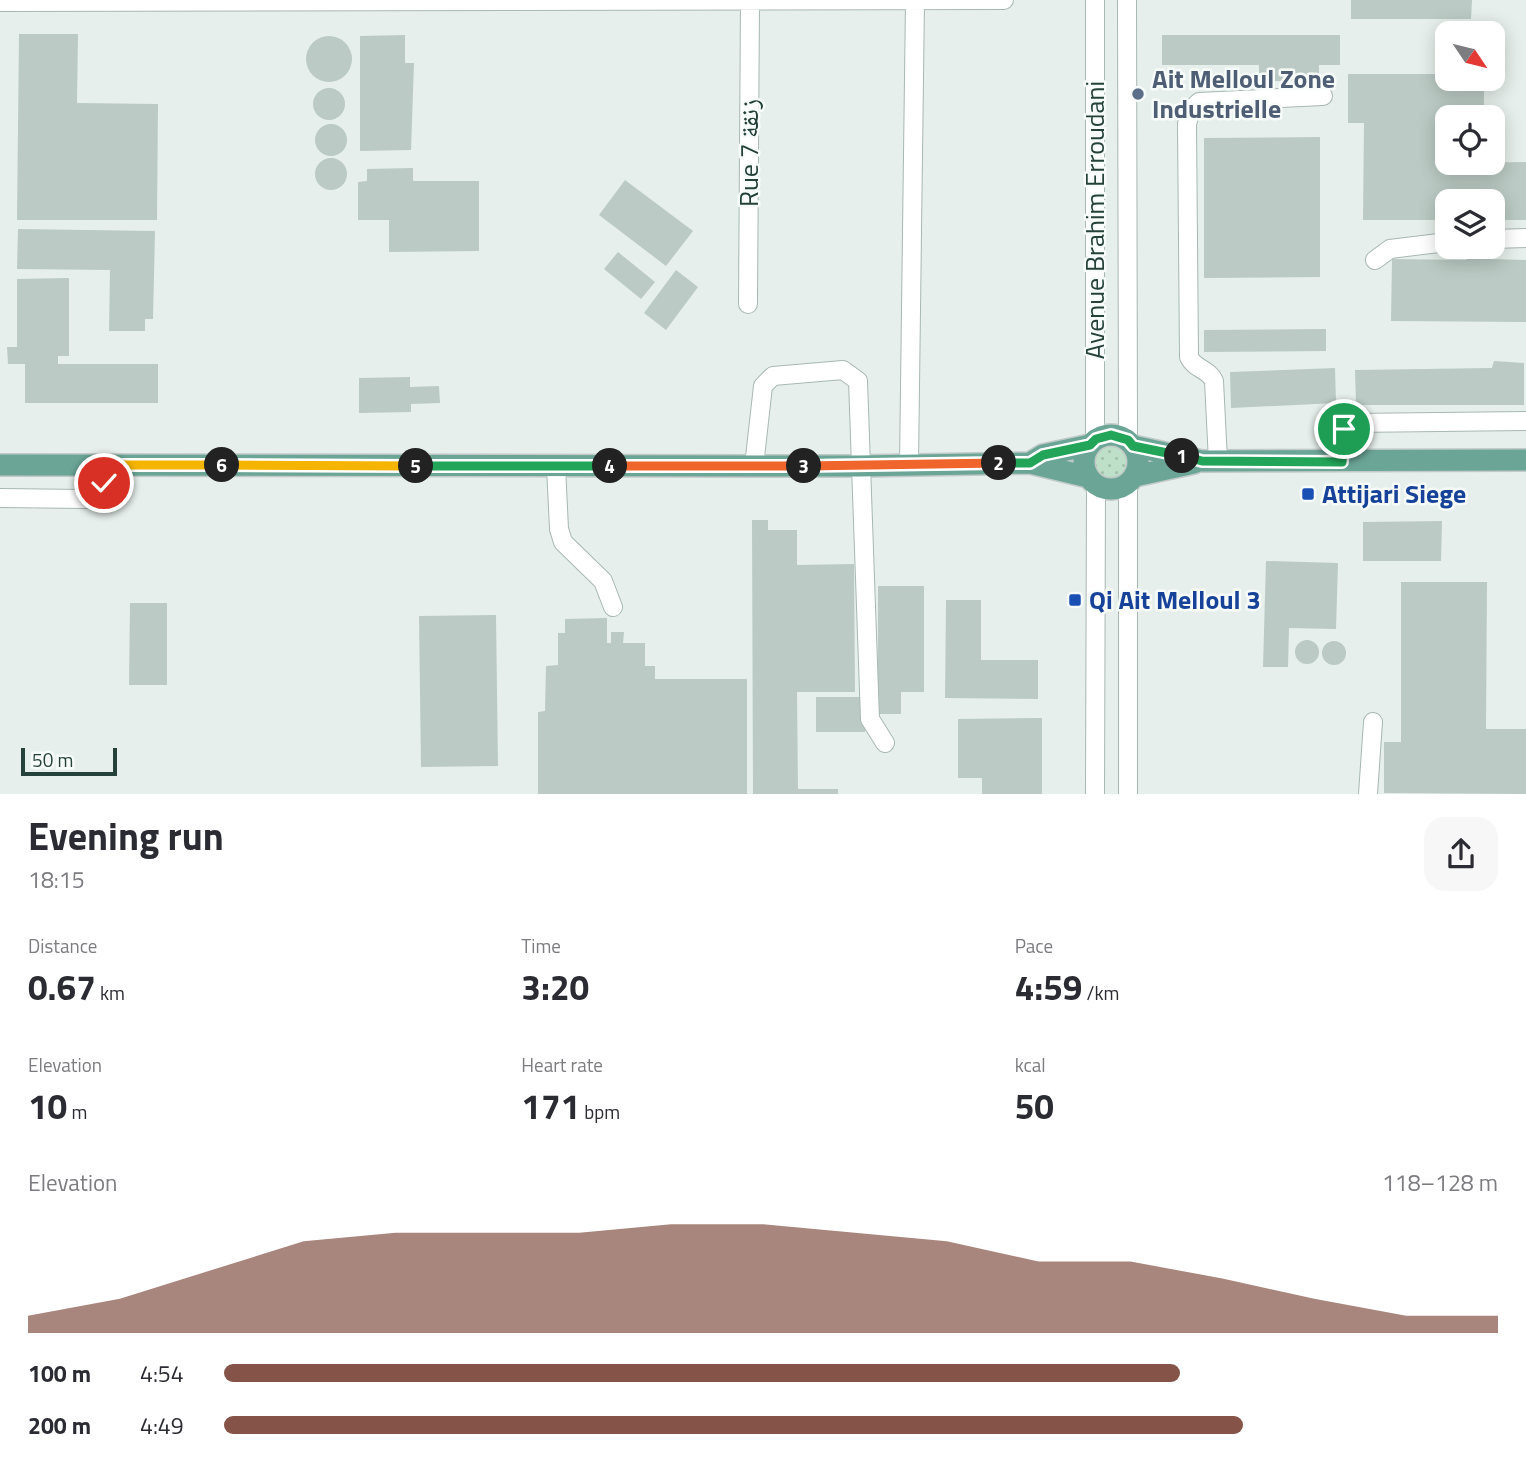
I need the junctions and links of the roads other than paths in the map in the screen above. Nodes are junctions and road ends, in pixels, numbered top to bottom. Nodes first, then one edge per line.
1 (748, 0) edge
2 (844, 0) edge
3 (1004, 0) edge
4 (1095, 0) edge
5 (1127, 0) edge
6 (174, 1) edge
7 (915, 1) edge
8 (951, 1) edge
9 (0, 2) edge
10 (1323, 96) dead end
11 (1526, 238) edge
12 (1505, 239) edge
13 (1435, 243) edge
14 (1375, 260) dead end
15 (748, 304) dead end
16 (1526, 421) edge
17 (1093, 443) junction
18 (1130, 443) junction
19 (1526, 460) edge
20 (1210, 461) junction
21 (1342, 462) junction
22 (1030, 463) junction
23 (909, 464) junction
24 (0, 465) edge
25 (111, 465) junction
26 (556, 466) junction
27 (754, 466) junction
28 (860, 466) junction
29 (1132, 480) junction
30 (1092, 481) junction
31 (0, 498) edge
32 (613, 607) dead end
33 (1373, 722) dead end
34 (886, 743) dead end
35 (1096, 794) edge
36 (1128, 794) edge
37 (1368, 794) edge

1 - 2 street
1 - 6 street
1 - 15 street, Rue 7 زنقة
2 - 7 street
3 - 8 street
4 - 17 street, Avenue Brahim Erroudani
5 - 18 street, Avenue Brahim Erroudani
6 - 9 street
7 - 8 street
7 - 23 street
10 - 20 street
11 - 12 street
13 - 14 street
16 - 21 street
17 - 18 main road
17 - 22 main road
17 - 30 main road
18 - 20 main road
18 - 29 main road
19 - 21 main road
20 - 21 main road
20 - 29 main road
22 - 23 main road
22 - 30 main road
23 - 28 main road
24 - 25 main road
25 - 26 main road
25 - 31 street
26 - 27 main road
26 - 32 street
27 - 28 main road
27 - 28 street
28 - 34 street
29 - 30 main road
29 - 36 street
30 - 35 street
33 - 37 street

